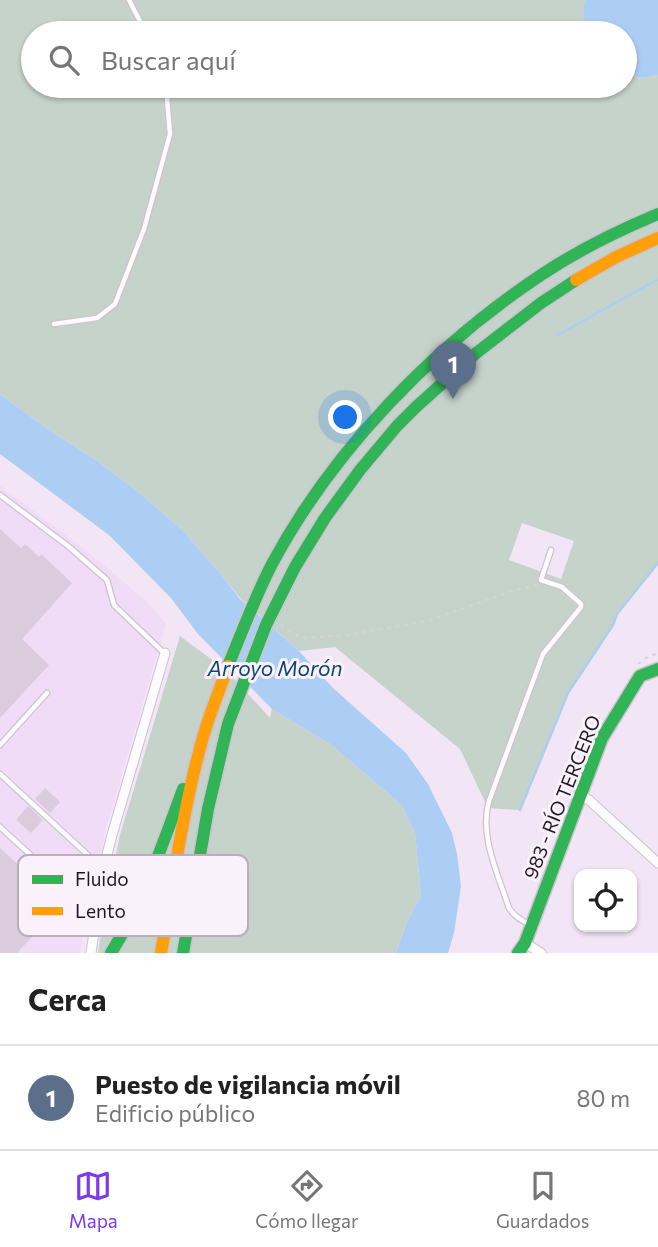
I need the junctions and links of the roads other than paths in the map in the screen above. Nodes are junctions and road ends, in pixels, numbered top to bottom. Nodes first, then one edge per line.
1 (129, 0) edge
2 (140, 21) edge
3 (167, 98) edge
4 (658, 214) edge
5 (658, 238) edge
6 (54, 324) dead end
7 (0, 495) edge
8 (551, 550) dead end
9 (165, 653) joint
10 (658, 668) edge
11 (47, 694) dead end
12 (204, 734) junction
13 (0, 745) edge
14 (0, 774) edge
15 (580, 796) junction
16 (0, 827) edge
17 (31, 855) edge
18 (87, 855) edge
19 (107, 855) edge
20 (158, 855) edge
21 (179, 855) edge
22 (200, 855) edge
23 (658, 863) edge
24 (531, 925) junction
25 (122, 936) edge
26 (521, 948) edge
27 (111, 953) edge
28 (541, 953) edge

1 - 2 lane
3 - 6 lane
4 - 12 main road
5 - 22 main road
7 - 9 lane
8 - 24 lane
9 - 19 street
10 - 15 main road, 983 - RÍO TERCERO
11 - 13 lane
12 - 20 main road
12 - 21 main road
14 - 18 lane
15 - 23 street
15 - 24 main road, 983 - RÍO TERCERO
16 - 17 lane
24 - 26 main road, 983 - RÍO TERCERO
25 - 27 main road
26 - 28 street

